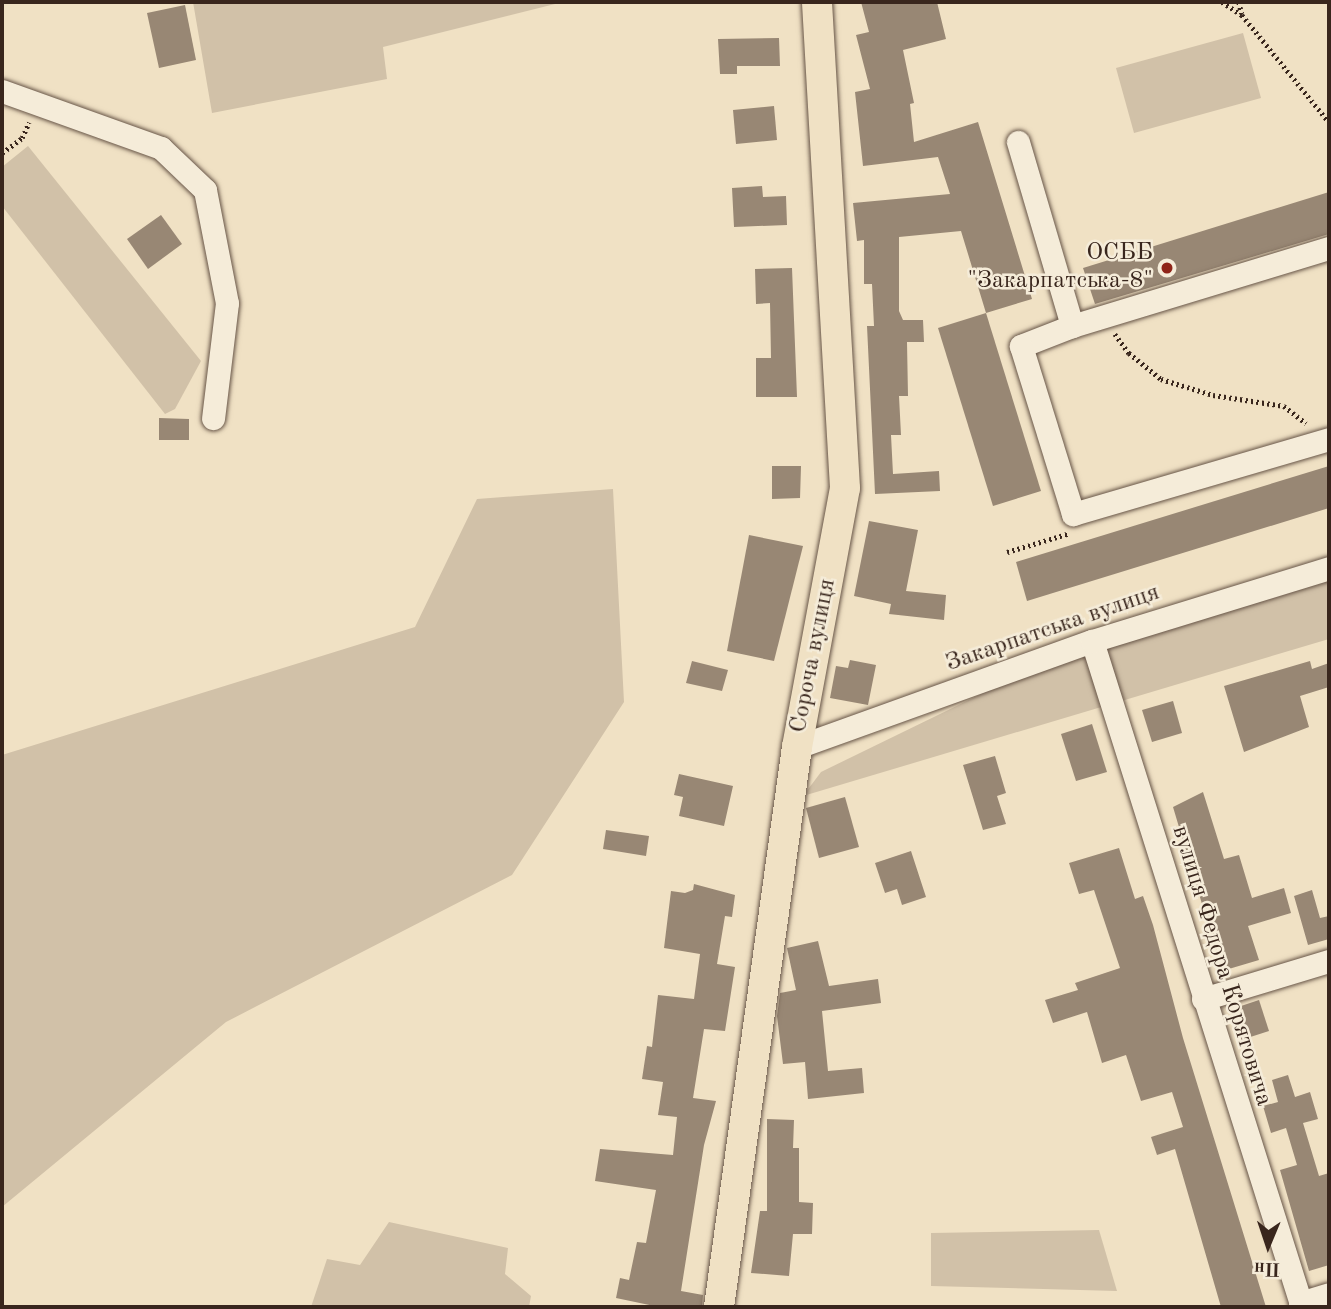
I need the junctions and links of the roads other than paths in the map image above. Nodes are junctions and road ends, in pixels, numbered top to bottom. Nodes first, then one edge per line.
1 (817, 2) edge
2 (2, 91) edge
3 (1017, 142) dead end
4 (1329, 248) edge
5 (1072, 326) junction
6 (213, 418) dead end
7 (1328, 440) edge
8 (1329, 568) edge
9 (1092, 641) junction
10 (797, 747) junction
11 (1329, 961) edge
12 (1203, 999) junction
13 (1329, 1294) edge
14 (1301, 1305) edge
15 (719, 1307) edge

1 - 10 main road, Сороча вулиця
2 - 6 street
3 - 5 street
4 - 5 street
5 - 7 street
8 - 9 street, Закарпатська вулиця
9 - 10 street, Закарпатська вулиця
9 - 12 street, вулиця Федора Корятовича
10 - 15 main road, Сороча вулиця
11 - 12 street
12 - 14 street, вулиця Федора Корятовича
13 - 14 street

